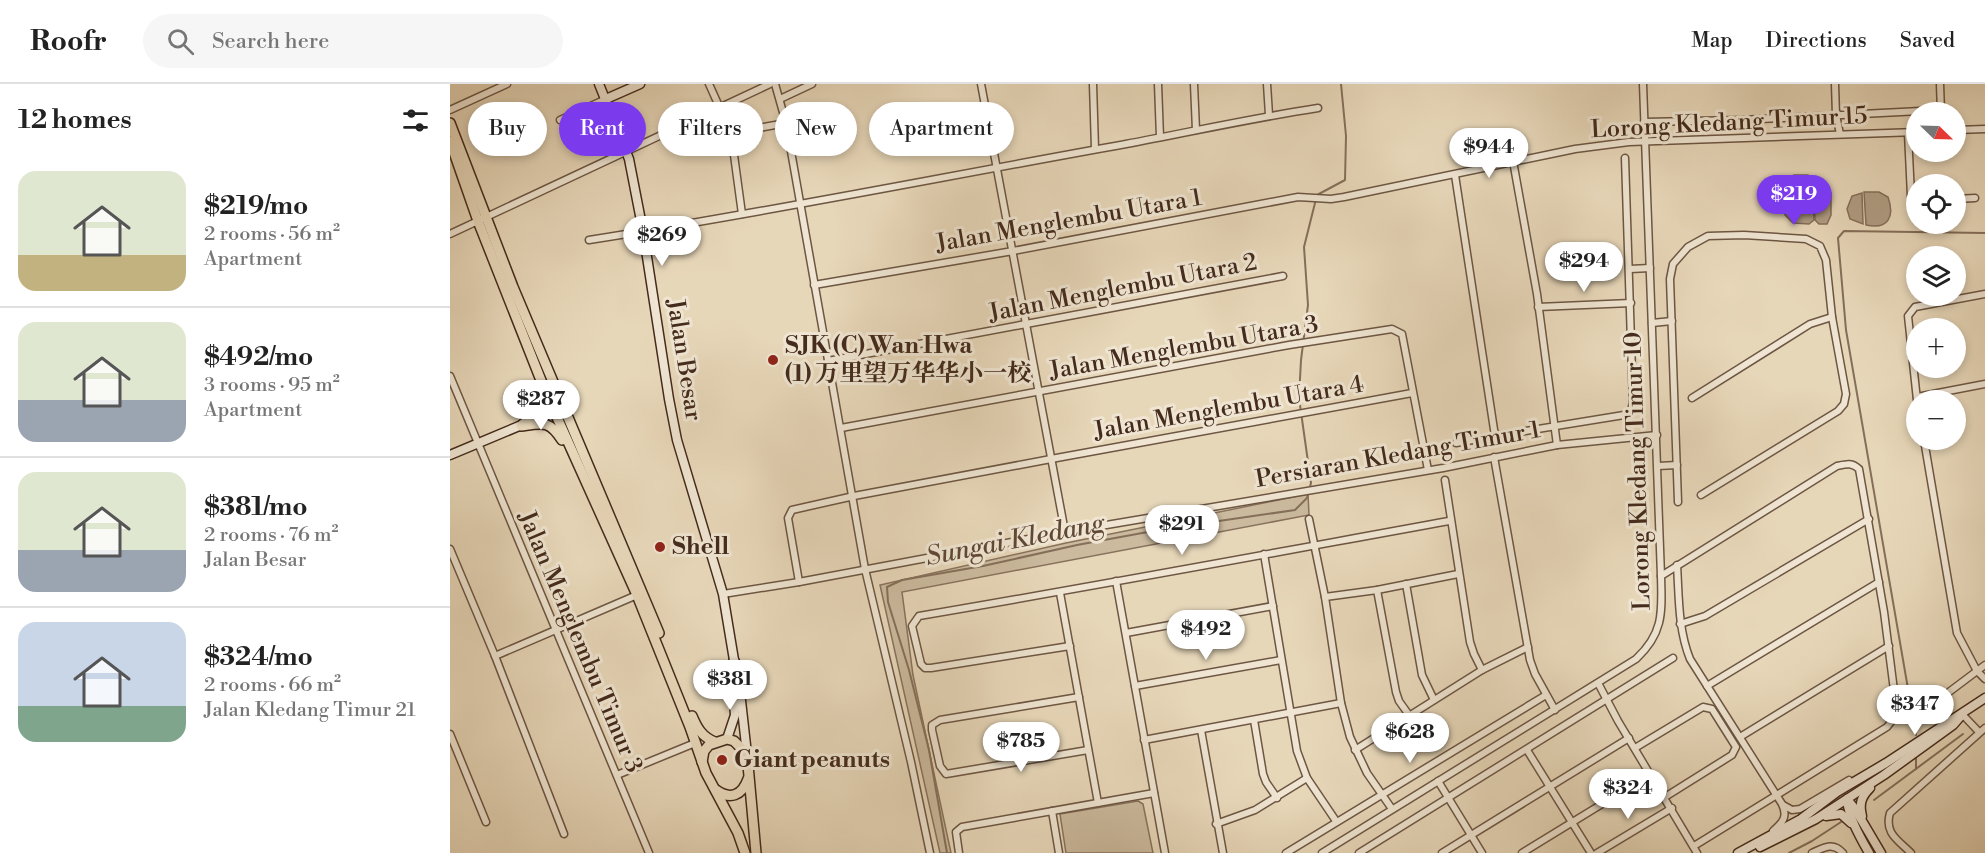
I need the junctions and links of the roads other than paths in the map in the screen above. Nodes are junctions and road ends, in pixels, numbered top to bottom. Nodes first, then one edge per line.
1 (507, 84) edge
2 (601, 84) edge
3 (640, 84) edge
4 (709, 84) edge
5 (772, 84) edge
6 (812, 84) edge
7 (981, 84) edge
8 (1092, 84) edge
9 (1158, 84) edge
10 (1194, 84) edge
11 (1267, 84) edge
12 (1643, 84) edge
13 (1835, 84) edge
14 (1940, 84) edge
15 (607, 98) junction
16 (780, 99) junction
17 (598, 102) edge
18 (609, 102) edge
19 (717, 102) edge
20 (729, 102) edge
21 (781, 102) edge
22 (1940, 102) edge
23 (1318, 108) dead end
24 (450, 110) edge
25 (1906, 112) edge
26 (1269, 115) junction
27 (1836, 115) junction
28 (1644, 122) junction
29 (450, 123) edge
30 (1985, 129) edge
31 (1196, 130) junction
32 (1966, 130) edge
33 (1906, 133) edge
34 (1840, 134) junction
35 (1160, 137) junction
36 (450, 141) edge
37 (1645, 141) junction
38 (1095, 149) junction
39 (616, 156) edge
40 (630, 156) edge
41 (734, 156) edge
42 (792, 156) edge
43 (1625, 158) dead end
44 (1514, 161) junction
45 (996, 167) junction
46 (1455, 175) junction
47 (1966, 198) edge
48 (1975, 198) dead end
49 (1331, 199) joint
50 (800, 202) junction
51 (742, 214) junction
52 (482, 219) junction
53 (645, 231) junction
54 (450, 234) edge
55 (589, 240) dead end
56 (1013, 251) junction
57 (1650, 268) junction
58 (1630, 269) junction
59 (1283, 276) dead end
60 (813, 285) junction
61 (1985, 294) edge
62 (1631, 303) junction
63 (1538, 307) junction
64 (1832, 317) junction
65 (1672, 321) junction
66 (1652, 323) junction
67 (1027, 324) junction
68 (828, 361) junction
69 (539, 375) junction
70 (450, 376) edge
71 (553, 380) junction
72 (1985, 384) edge
73 (1916, 390) edge
74 (1958, 390) edge
75 (1040, 393) junction
76 (1412, 393) junction
77 (1692, 398) dead end
78 (553, 412) junction
79 (521, 426) junction
80 (1554, 426) junction
81 (841, 428) junction
82 (1657, 435) junction
83 (1495, 436) junction
84 (1456, 443) dead end
85 (478, 444) junction
86 (1557, 445) junction
87 (581, 446) junction
88 (1926, 450) edge
89 (450, 456) edge
90 (1494, 457) junction
91 (1051, 459) junction
92 (576, 462) junction
93 (1677, 465) junction
94 (1658, 466) junction
95 (1428, 470) junction
96 (1445, 480) dead end
97 (1701, 495) dead end
98 (854, 496) junction
99 (1678, 502) dead end
100 (1309, 519) dead end
101 (1869, 519) junction
102 (1449, 521) junction
103 (1065, 532) junction
104 (1314, 545) junction
105 (450, 549) edge
106 (1264, 554) junction
107 (1677, 565) junction
108 (865, 569) junction
109 (1458, 574) junction
110 (1661, 576) junction
111 (1116, 581) junction
112 (799, 582) junction
113 (1879, 582) junction
114 (1406, 584) junction
115 (1377, 590) junction
116 (1060, 592) junction
117 (723, 594) junction
118 (637, 595) junction
119 (1325, 597) junction
120 (1273, 606) junction
121 (1680, 624) junction
122 (555, 631) junction
123 (1126, 633) junction
124 (1070, 645) junction
125 (1889, 646) junction
126 (1528, 647) junction
127 (495, 656) junction
128 (1673, 658) dead end
129 (734, 660) junction
130 (1281, 660) junction
131 (1985, 666) edge
132 (1482, 670) junction
133 (1977, 671) junction
134 (1985, 679) edge
135 (1598, 683) junction
136 (1135, 686) junction
137 (1707, 686) junction
138 (1949, 692) dead end
139 (1546, 695) junction
140 (1079, 697) junction
141 (1985, 698) edge
142 (1434, 700) junction
143 (1607, 701) junction
144 (1341, 703) junction
145 (1555, 710) junction
146 (1290, 712) junction
147 (1962, 714) junction
148 (1409, 715) junction
149 (1254, 720) junction
150 (1201, 729) junction
151 (1982, 730) edge
152 (450, 734) edge
153 (1740, 737) junction
154 (1629, 738) junction
155 (727, 739) junction
156 (1144, 740) junction
157 (715, 742) junction
158 (695, 744) junction
159 (1635, 748) junction
160 (1088, 750) junction
161 (1355, 750) junction
162 (1527, 750) junction
163 (747, 754) junction
164 (1898, 756) junction
165 (702, 762) junction
166 (1886, 763) junction
167 (1651, 774) junction
168 (617, 775) junction
169 (1884, 775) junction
170 (749, 777) junction
171 (1307, 778) junction
172 (1438, 781) junction
173 (1550, 787) junction
174 (716, 790) junction
175 (1154, 793) junction
176 (1382, 795) junction
177 (1776, 795) junction
178 (1665, 797) junction
179 (1277, 798) junction
180 (1447, 799) junction
181 (1847, 799) junction
182 (1098, 803) junction
183 (1782, 804) junction
184 (1672, 808) junction
185 (1392, 809) junction
186 (1052, 811) junction
187 (1801, 819) junction
188 (1816, 819) junction
189 (1336, 821) junction
190 (486, 822) dead end
191 (1571, 823) junction
192 (1216, 824) junction
193 (1862, 831) junction
194 (564, 834) dead end
195 (1471, 836) junction
196 (1758, 842) junction
197 (1333, 846) junction
198 (1694, 846) junction
199 (649, 853) edge
200 (745, 853) edge
201 (756, 853) edge
202 (930, 853) edge
203 (959, 853) edge
204 (1059, 853) edge
205 (1165, 853) edge
206 (1222, 853) edge
207 (1286, 853) edge
208 (1322, 853) edge
209 (1337, 853) edge
210 (1359, 853) edge
211 (1442, 853) edge
212 (1482, 853) edge
213 (1522, 853) edge
214 (1591, 853) edge
215 (1597, 853) edge
216 (1697, 853) edge
217 (1738, 853) edge
218 (1748, 853) edge
219 (1812, 853) edge
220 (1843, 853) edge
221 (1869, 853) edge
222 (1881, 853) edge
223 (1911, 853) edge

1 - 24 street
2 - 15 street, Jalan Besar
3 - 15 street
4 - 19 street
5 - 16 street
5 - 20 street
6 - 16 street
7 - 45 street
8 - 38 street
9 - 35 street
10 - 31 street
11 - 26 street
12 - 28 street, Lorong Kledang Timur 10
13 - 27 street
14 - 22 street, Lorong Kledang Timur 15
15 - 17 street
15 - 18 street, Jalan Besar
16 - 21 street
23 - 26 street
25 - 27 street, Lorong Kledang Timur 15
26 - 31 street
27 - 28 street, Lorong Kledang Timur 15
27 - 34 street
28 - 37 street, Lorong Kledang Timur 10
29 - 52 main road
30 - 32 street
31 - 35 street
33 - 34 street, Lorong Kledang Timur 15
34 - 37 street, Lorong Kledang Timur 15
35 - 38 street
36 - 52 main road
37 - 44 street, Lorong Kledang Timur 15
37 - 57 street, Lorong Kledang Timur 10
38 - 45 street
39 - 52 street
40 - 53 street, Jalan Besar
41 - 51 street
42 - 50 street
43 - 58 street
44 - 46 street, Lorong Kledang Timur 15
44 - 63 street
45 - 50 street
45 - 56 street
46 - 49 street, Lorong Kledang Timur 15
46 - 83 street
47 - 48 street
49 - 56 street, Jalan Menglembu Utara 1
50 - 51 street
50 - 60 street
51 - 53 street
52 - 54 street
52 - 69 main road
52 - 71 main road
53 - 55 street
53 - 117 street, Jalan Besar
56 - 60 street, Jalan Menglembu Utara 1
56 - 67 street
57 - 58 street
57 - 66 street, Lorong Kledang Timur 10
58 - 62 street
59 - 67 street, Jalan Menglembu Utara 2
60 - 68 street
61 - 73 street
62 - 63 street
62 - 80 street
63 - 80 street
64 - 65 street
64 - 77 street
64 - 97 street
65 - 66 street
65 - 93 street
66 - 82 street, Lorong Kledang Timur 10
67 - 68 street, Jalan Menglembu Utara 2
67 - 75 street
68 - 81 street
69 - 78 main road
69 - 79 main road
70 - 85 street, Jalan Menglembu Timur 3
71 - 78 main road
71 - 87 main road
72 - 74 street
75 - 76 street, Jalan Menglembu Utara 3
75 - 81 street, Jalan Menglembu Utara 3
75 - 91 street
76 - 91 street, Jalan Menglembu Utara 4
76 - 95 street
78 - 79 street
78 - 87 main road
78 - 92 main road
79 - 85 street
79 - 92 main road
80 - 83 street
80 - 86 street
81 - 98 street
82 - 86 street, Persiaran Kledang Timur 1
82 - 94 street, Lorong Kledang Timur 10
83 - 84 street
85 - 89 street
85 - 122 street, Jalan Menglembu Timur 3
86 - 90 street, Persiaran Kledang Timur 1
87 - 157 main road
88 - 133 street
90 - 95 street, Persiaran Kledang Timur 1
90 - 126 street
91 - 98 street, Jalan Menglembu Utara 4
91 - 103 street
92 - 118 main road
93 - 94 street
93 - 99 street
94 - 110 street, Lorong Kledang Timur 10
95 - 103 street, Persiaran Kledang Timur 1
96 - 102 street
98 - 108 street
98 - 112 street, Jalan Menglembu Utara 4
100 - 104 street
101 - 107 street
101 - 113 street
101 - 121 street
102 - 104 street
102 - 109 street
103 - 108 street, Persiaran Kledang Timur 1
104 - 106 street
104 - 119 street
105 - 127 street
106 - 111 street
106 - 120 street
107 - 110 street
107 - 121 street
108 - 112 street, Persiaran Kledang Timur 1
108 - 202 street
109 - 114 street
109 - 132 street
110 - 135 street, Lorong Kledang Timur 10
111 - 116 street
111 - 123 street
112 - 117 street, Persiaran Kledang Timur 1
113 - 125 street
113 - 137 street
114 - 115 street
114 - 142 street
115 - 119 street
115 - 148 street
116 - 124 street
116 - 124 street
117 - 129 street, Jalan Besar
118 - 122 street
118 - 158 main road
119 - 144 street
120 - 123 street
120 - 130 street
121 - 137 street
122 - 127 street
122 - 168 street, Jalan Menglembu Timur 3
123 - 136 street
124 - 140 street
125 - 153 street
125 - 177 street
126 - 132 street
126 - 139 street
127 - 194 street
128 - 143 street
129 - 155 street, Jalan Besar
129 - 163 street, Jalan Besar
130 - 136 street
130 - 146 street
131 - 133 street
132 - 142 street
133 - 134 street
133 - 138 street
135 - 143 street
135 - 145 street, Lorong Kledang Timur 10
136 - 156 street
137 - 153 street
139 - 145 street
139 - 176 street
140 - 160 street
140 - 160 street
141 - 147 street
142 - 148 street
143 - 154 street
143 - 162 street
144 - 146 street
144 - 161 street
145 - 172 street, Lorong Kledang Timur 10
146 - 149 street
146 - 171 street
147 - 151 street
147 - 164 street
147 - 169 street
148 - 161 street
149 - 150 street
149 - 179 street
150 - 156 street
150 - 192 street
151 - 223 street
152 - 190 street
153 - 177 street
154 - 159 street
154 - 173 street
155 - 157 main road
155 - 163 main road
156 - 175 street
157 - 165 main road
158 - 165 main road
158 - 168 street
159 - 167 street
159 - 178 street
160 - 182 street
161 - 176 street
162 - 173 street
162 - 180 street
163 - 170 main road
164 - 166 street
164 - 183 street
165 - 174 main road
166 - 181 street
166 - 187 street
167 - 178 street
167 - 191 street
168 - 199 street, Jalan Menglembu Timur 3
169 - 181 street
169 - 193 street
170 - 174 main road
170 - 201 main road
171 - 179 street
171 - 189 street
172 - 180 street
172 - 185 street, Lorong Kledang Timur 10
173 - 191 street
173 - 195 street
174 - 200 main road
175 - 182 street
175 - 205 street
176 - 185 street
176 - 189 street
177 - 183 street
177 - 198 street
178 - 184 street
179 - 192 street
180 - 195 street
180 - 210 street
181 - 187 street
181 - 188 street
181 - 193 street
182 - 186 street
183 - 196 street
184 - 198 street
184 - 215 street
185 - 197 street, Lorong Kledang Timur 10
186 - 203 street
186 - 204 street
187 - 196 street
188 - 193 street
188 - 218 street
189 - 207 street
191 - 213 street
191 - 214 street
192 - 206 street
193 - 221 street
193 - 222 street
195 - 211 street
195 - 212 street
196 - 217 street
197 - 208 street, Lorong Kledang Timur 10
197 - 209 street
198 - 216 street
219 - 220 street

